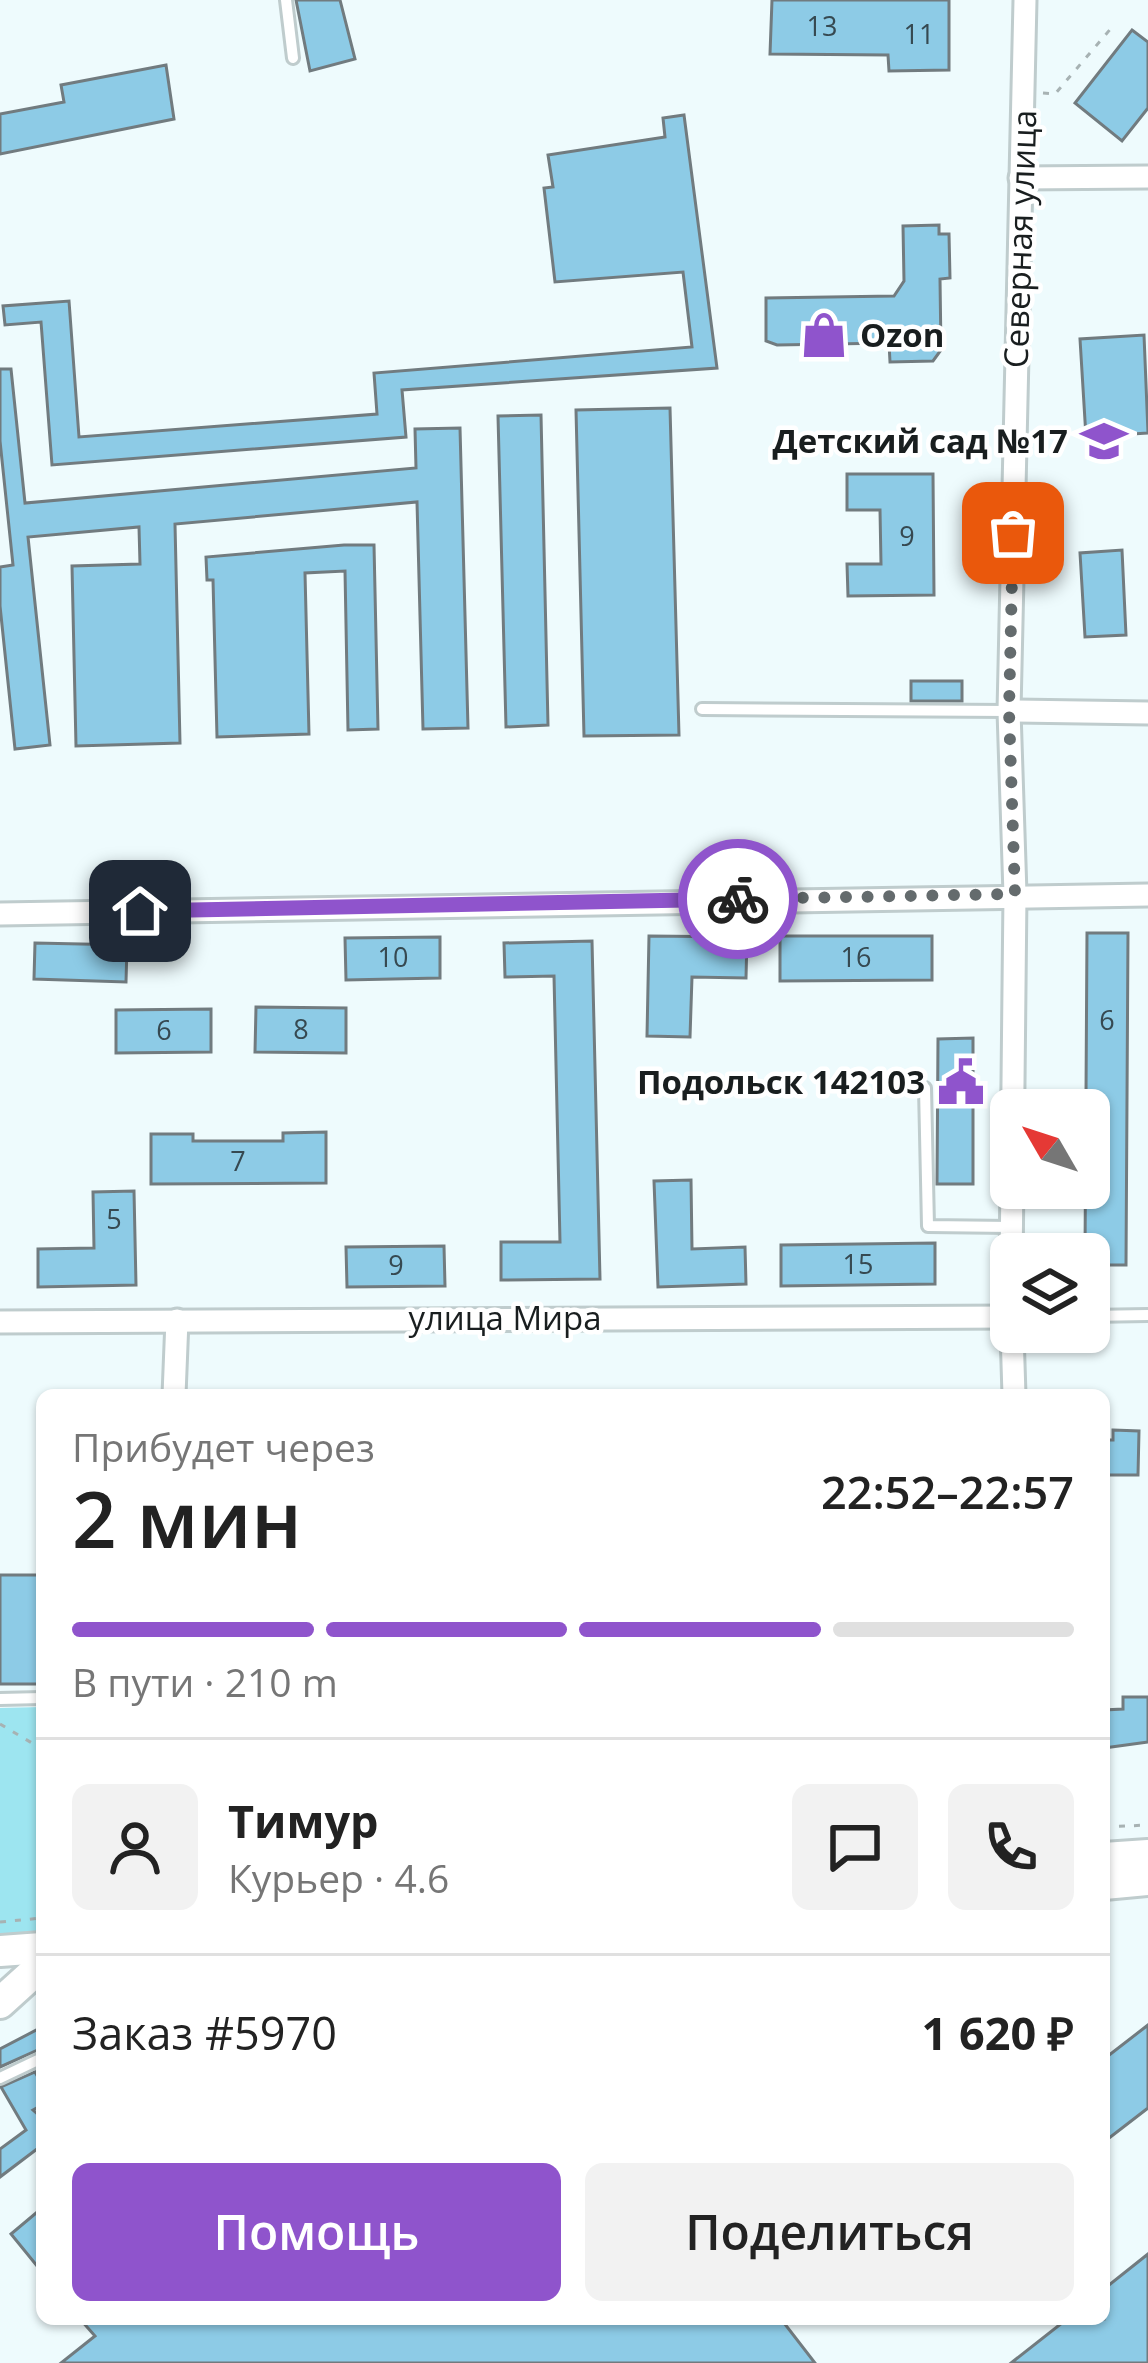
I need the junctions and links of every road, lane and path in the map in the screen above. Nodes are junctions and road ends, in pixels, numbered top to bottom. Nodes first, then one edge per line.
1 (286, 0) edge
2 (1025, 0) edge
3 (1113, 26) dead end
4 (293, 58) dead end
5 (1024, 91) junction
6 (1148, 177) edge
7 (1020, 178) junction
8 (702, 709) dead end
9 (1009, 711) junction
10 (1148, 713) edge
11 (1015, 894) junction
12 (1148, 895) edge
13 (0, 914) edge
14 (925, 1088) dead end
15 (1011, 1227) junction
16 (1011, 1233) edge
17 (1148, 1315) edge
18 (1110, 1316) edge
19 (990, 1317) edge
20 (177, 1319) junction
21 (0, 1322) edge
22 (1013, 1353) edge
23 (174, 1389) edge
24 (1014, 1389) edge
25 (36, 1698) edge
26 (0, 1699) edge
27 (0, 1724) edge
28 (36, 1745) edge
29 (1148, 1825) edge
30 (1110, 1827) edge
31 (1148, 1855) edge
32 (1110, 1858) edge
33 (1148, 1880) edge
34 (1110, 1883) edge
35 (36, 1919) edge
36 (0, 1922) edge
37 (0, 1951) edge
38 (36, 1965) edge
39 (36, 1967) edge
40 (36, 1969) edge
41 (0, 1977) edge
42 (0, 2002) edge
43 (36, 2060) edge
44 (0, 2078) edge

1 - 4 lane
2 - 5 street, Северная улица
3 - 5 path
5 - 7 street, Северная улица
6 - 7 street
7 - 9 street, Северная улица
8 - 9 lane
9 - 10 street
9 - 11 street, Северная улица
11 - 12 street
11 - 13 street
11 - 15 street, Северная улица
14 - 15 lane
15 - 16 street, Северная улица
17 - 18 lane
19 - 20 street, улица Мира
20 - 21 street, улица Мира
20 - 23 street
22 - 24 street
25 - 26 lane
27 - 28 path
29 - 30 path
31 - 32 main road
33 - 34 main road
35 - 36 path
37 - 38 main road
39 - 41 main road
40 - 42 main road
43 - 44 lane

